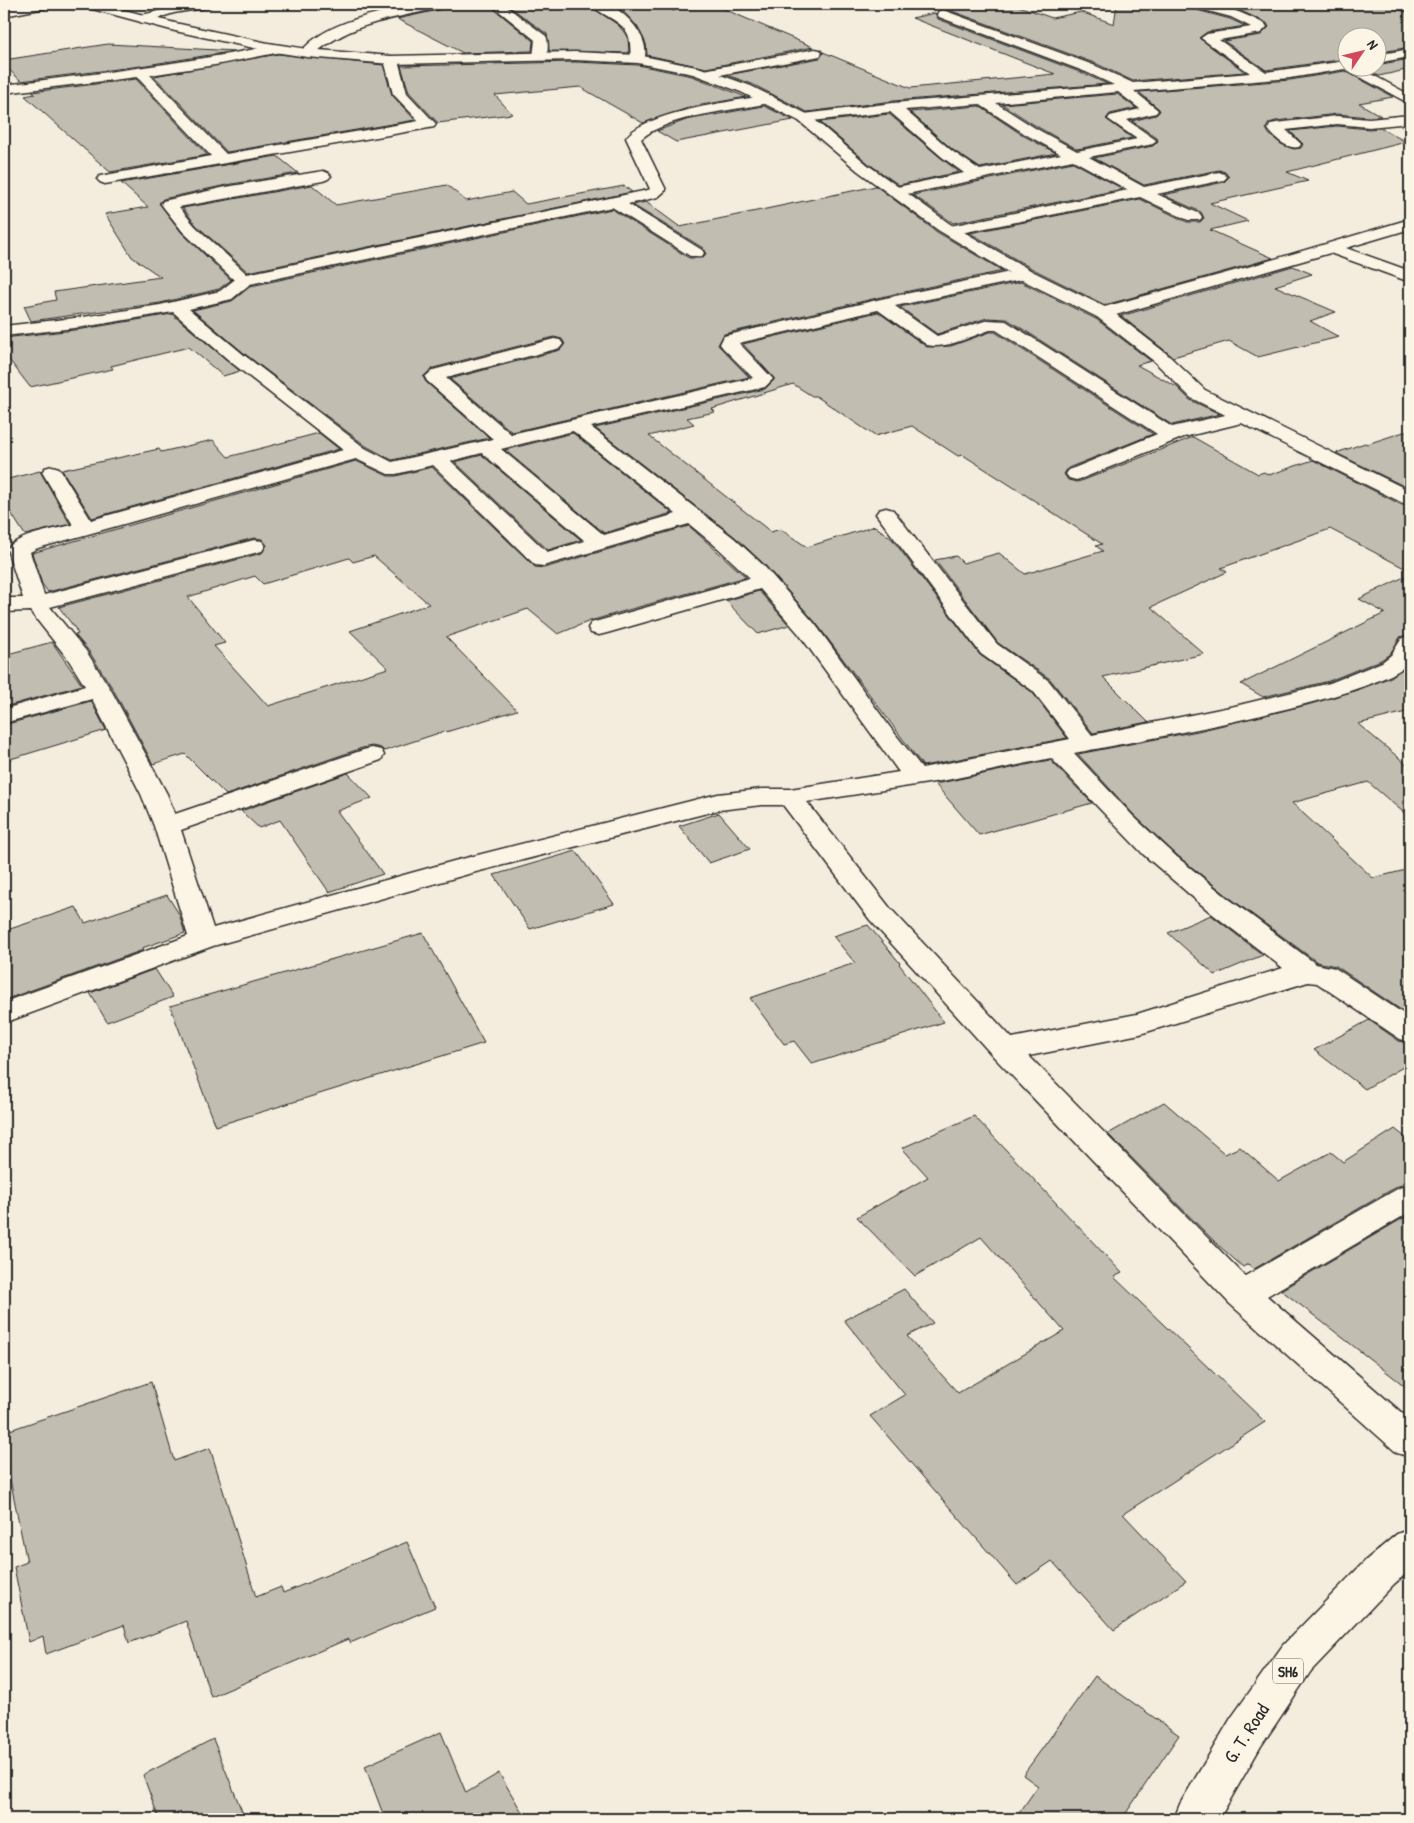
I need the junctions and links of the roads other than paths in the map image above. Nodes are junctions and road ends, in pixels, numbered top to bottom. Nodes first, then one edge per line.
1 (45, 4) edge
2 (90, 4) edge
3 (206, 4) edge
4 (438, 4) edge
5 (496, 4) edge
6 (597, 4) edge
7 (1197, 4) edge
8 (1402, 4) edge
9 (1410, 7) edge
10 (4, 12) edge
11 (943, 14) dead end
12 (142, 19) junction
13 (276, 49) junction
14 (307, 53) junction
15 (814, 53) dead end
16 (1410, 53) edge
17 (540, 57) junction
18 (1386, 57) edge
19 (638, 59) junction
20 (391, 60) junction
21 (1336, 66) edge
22 (140, 72) junction
23 (704, 74) junction
24 (1263, 76) junction
25 (1369, 78) edge
26 (1124, 87) junction
27 (4, 88) edge
28 (768, 99) junction
29 (1410, 100) edge
30 (984, 101) junction
31 (893, 107) junction
32 (804, 118) junction
33 (1410, 119) edge
34 (1294, 144) dead end
35 (1076, 155) junction
36 (222, 159) junction
37 (977, 175) junction
38 (323, 176) dead end
39 (1220, 177) dead end
40 (105, 179) dead end
41 (897, 191) junction
42 (1143, 191) junction
43 (616, 202) junction
44 (1194, 217) dead end
45 (1410, 224) edge
46 (951, 230) junction
47 (1330, 248) junction
48 (696, 254) dead end
49 (1024, 274) junction
50 (1410, 277) edge
51 (244, 280) junction
52 (881, 304) junction
53 (176, 306) junction
54 (1102, 313) junction
55 (4, 331) edge
56 (554, 344) dead end
57 (1243, 417) junction
58 (578, 425) junction
59 (1177, 434) junction
60 (508, 442) junction
61 (486, 447) junction
62 (358, 452) junction
63 (438, 459) junction
64 (52, 472) dead end
65 (1076, 474) dead end
66 (1410, 499) edge
67 (886, 514) dead end
68 (692, 516) junction
69 (85, 528) junction
70 (600, 543) junction
71 (254, 546) dead end
72 (765, 581) junction
73 (36, 604) junction
74 (4, 605) edge
75 (600, 628) dead end
76 (1410, 643) edge
77 (99, 690) junction
78 (4, 716) edge
79 (1086, 743) junction
80 (1056, 749) junction
81 (372, 755) dead end
82 (916, 777) junction
83 (790, 797) junction
84 (168, 826) junction
85 (203, 940) junction
86 (1308, 972) junction
87 (4, 1013) edge
88 (1410, 1032) edge
89 (1005, 1050) junction
90 (1410, 1197) edge
91 (1242, 1294) junction
92 (1410, 1442) edge
93 (1410, 1546) edge
94 (1195, 1819) edge

1 - 10 street
2 - 12 street
3 - 12 street
4 - 14 street
5 - 17 street
6 - 19 street
7 - 24 street
8 - 9 street
11 - 26 street
12 - 13 street
13 - 14 street
13 - 22 street
14 - 20 street
15 - 23 street
16 - 18 street
17 - 19 street
17 - 20 street
19 - 23 street
20 - 36 street
21 - 24 street
22 - 27 street
22 - 36 street
23 - 28 street
24 - 26 street
25 - 29 street
26 - 30 street
26 - 35 street
28 - 32 street
28 - 43 street
30 - 31 street
30 - 35 street
31 - 32 street
31 - 37 street
32 - 41 street
33 - 34 street
35 - 37 street
35 - 42 street
36 - 40 street
37 - 41 street
38 - 51 street
39 - 42 street
41 - 46 street
42 - 44 street
42 - 46 street
43 - 48 street
43 - 51 street
45 - 47 street
46 - 49 street
47 - 50 street
47 - 54 street
49 - 52 street
49 - 54 street
51 - 53 street
52 - 58 street
52 - 59 street
53 - 55 street
53 - 62 street
54 - 57 street
56 - 60 street
57 - 59 street
57 - 66 street
58 - 60 street
58 - 68 street
59 - 65 street
60 - 61 street
61 - 63 street
61 - 70 street
62 - 63 street
62 - 69 street
63 - 70 street
64 - 69 street
67 - 79 street
68 - 70 street
68 - 72 street
69 - 73 street
71 - 73 street
72 - 75 street
72 - 82 street
73 - 74 street
73 - 77 street
76 - 79 street
77 - 78 street
77 - 84 street
79 - 80 street
80 - 82 street
80 - 86 street
81 - 84 street
82 - 83 street
83 - 85 street
83 - 89 street
84 - 85 street
85 - 87 street
86 - 88 street
86 - 89 street
89 - 91 street
90 - 91 street
91 - 92 street
93 - 94 street, G. T. Road / SH6

